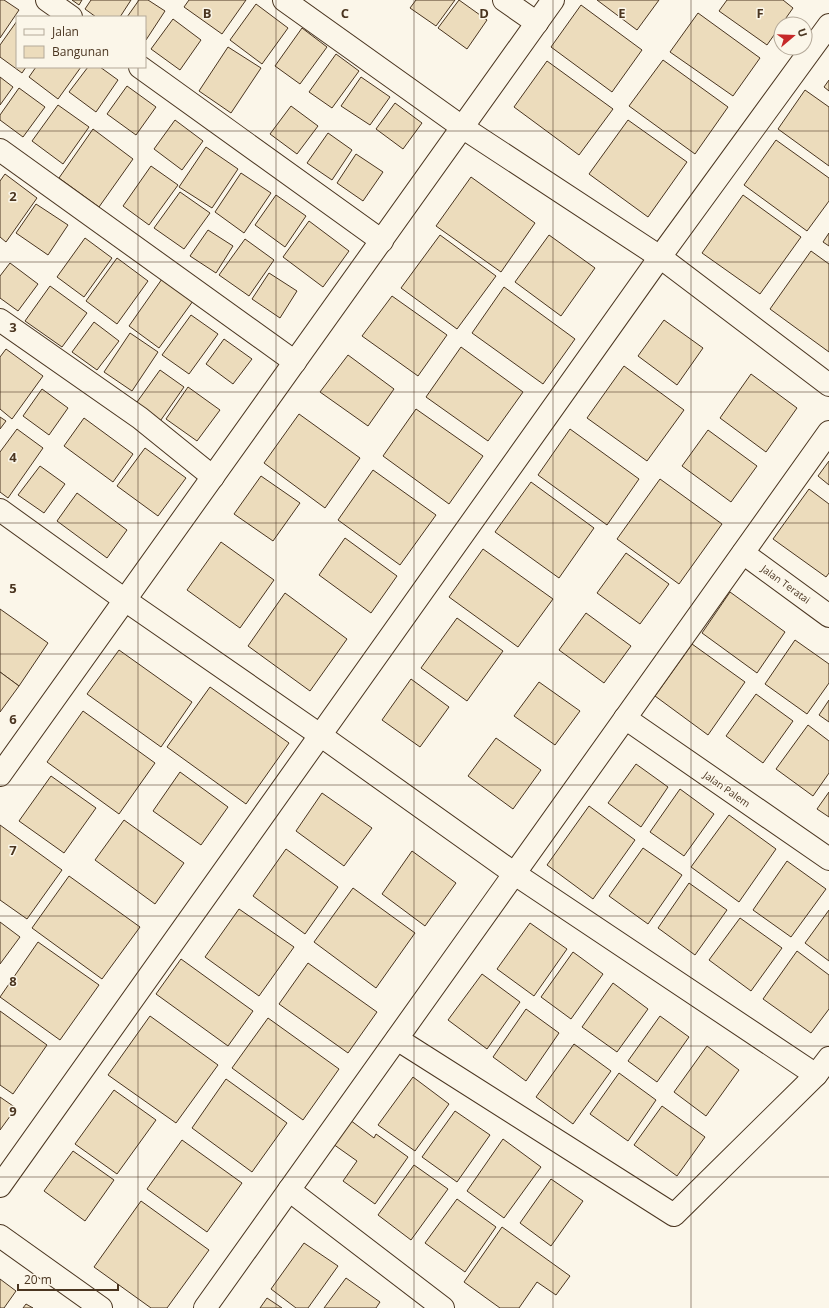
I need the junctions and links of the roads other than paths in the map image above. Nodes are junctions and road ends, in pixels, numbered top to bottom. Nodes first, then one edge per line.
1 (47, 0) edge
2 (284, 0) edge
3 (504, 0) edge
4 (553, 0) edge
5 (70, 16) edge
6 (537, 23) junction
7 (829, 25) edge
8 (141, 68) edge
9 (462, 127) junction
10 (0, 150) edge
11 (382, 241) junction
12 (660, 257) junction
13 (0, 320) edge
14 (295, 362) junction
15 (829, 385) edge
16 (829, 432) edge
17 (213, 477) junction
18 (0, 510) edge
19 (743, 553) junction
20 (125, 600) junction
21 (829, 616) edge
22 (625, 718) junction
23 (320, 735) junction
24 (0, 775) edge
25 (829, 859) edge
26 (515, 874) junction
27 (397, 1039) junction
28 (829, 1058) edge
29 (816, 1075) junction
30 (0, 1186) edge
31 (289, 1190) junction
32 (0, 1236) edge
33 (101, 1308) edge
34 (205, 1308) edge
35 (443, 1308) edge

1 - 5 street
2 - 9 street
3 - 6 street
4 - 6 street
6 - 9 street
7 - 12 street
8 - 11 street
9 - 11 street
9 - 12 street
10 - 14 street
11 - 14 street
12 - 15 street
12 - 23 street
13 - 17 street
14 - 17 street
16 - 19 street
17 - 20 street
18 - 20 street
19 - 21 street, Jalan Teratai
19 - 22 street
20 - 23 street
20 - 24 street
22 - 25 street, Jalan Palem
22 - 26 street
23 - 26 street
23 - 30 street
26 - 27 street
26 - 29 street
27 - 29 street
27 - 31 street
28 - 29 street
31 - 34 street
31 - 35 street
32 - 33 street

